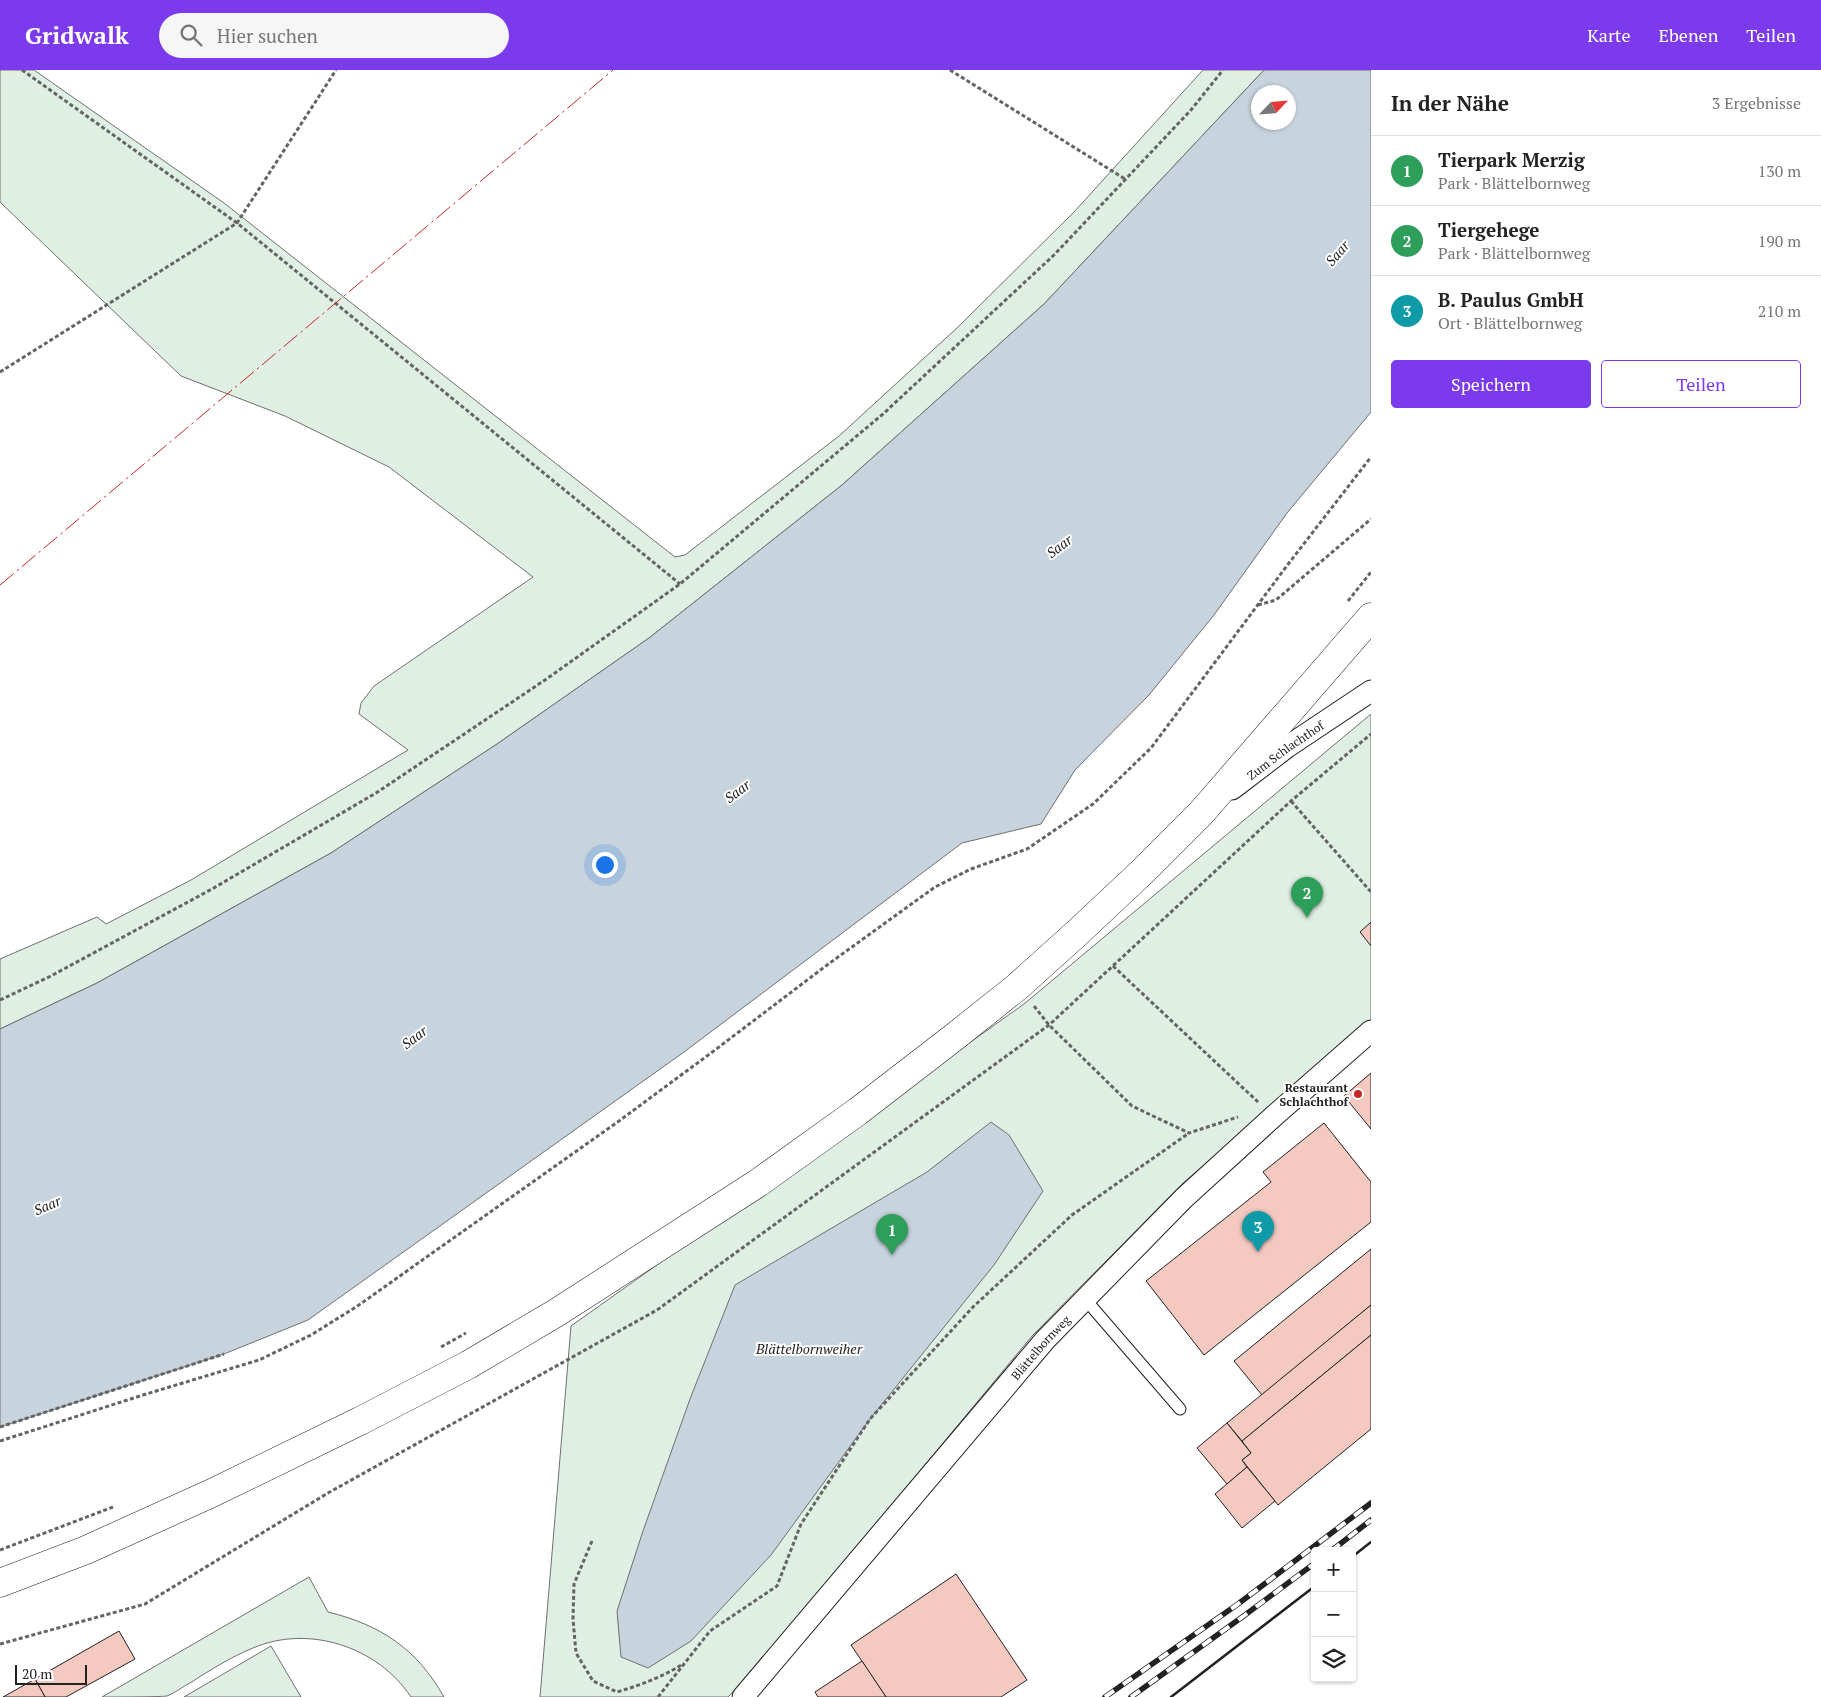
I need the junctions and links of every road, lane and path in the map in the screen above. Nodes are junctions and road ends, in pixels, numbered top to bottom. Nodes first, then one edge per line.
1 (22, 70) edge
2 (336, 70) edge
3 (950, 70) edge
4 (1223, 70) edge
5 (1126, 179) junction
6 (237, 222) junction
7 (0, 372) edge
8 (1371, 457) edge
9 (1371, 519) edge
10 (1371, 572) edge
11 (680, 584) junction
12 (1346, 603) dead end
13 (1257, 605) junction
14 (1371, 617) edge
15 (1371, 691) edge
16 (1290, 800) dead end
17 (1202, 812) junction
18 (1371, 892) edge
19 (1112, 966) dead end
20 (1017, 987) junction
21 (0, 1000) edge
22 (1371, 1031) edge
23 (1269, 1112) junction
24 (1189, 1132) junction
25 (1085, 1299) junction
26 (474, 1329) dead end
27 (439, 1348) dead end
28 (224, 1354) dead end
29 (1180, 1409) dead end
30 (0, 1427) edge
31 (0, 1441) edge
32 (117, 1506) dead end
33 (592, 1541) dead end
34 (0, 1550) edge
35 (0, 1583) edge
36 (686, 1662) junction
37 (658, 1697) edge
38 (744, 1697) edge

1 - 6 path
2 - 6 path
3 - 5 path
4 - 5 path
5 - 11 path
6 - 7 path
6 - 11 path
8 - 13 path
9 - 13 path
10 - 12 path
11 - 21 path
13 - 31 path
14 - 17 main road
15 - 17 street, Zum Schlachthof
16 - 18 path
17 - 20 main road
19 - 23 path
20 - 24 path
20 - 35 main road
22 - 23 street, Blättelbornweg
23 - 24 path
23 - 25 street, Blättelbornweg
24 - 36 path
25 - 29 lane
25 - 38 street, Blättelbornweg
26 - 27 path
28 - 30 path
32 - 34 path
33 - 36 path
36 - 37 path

